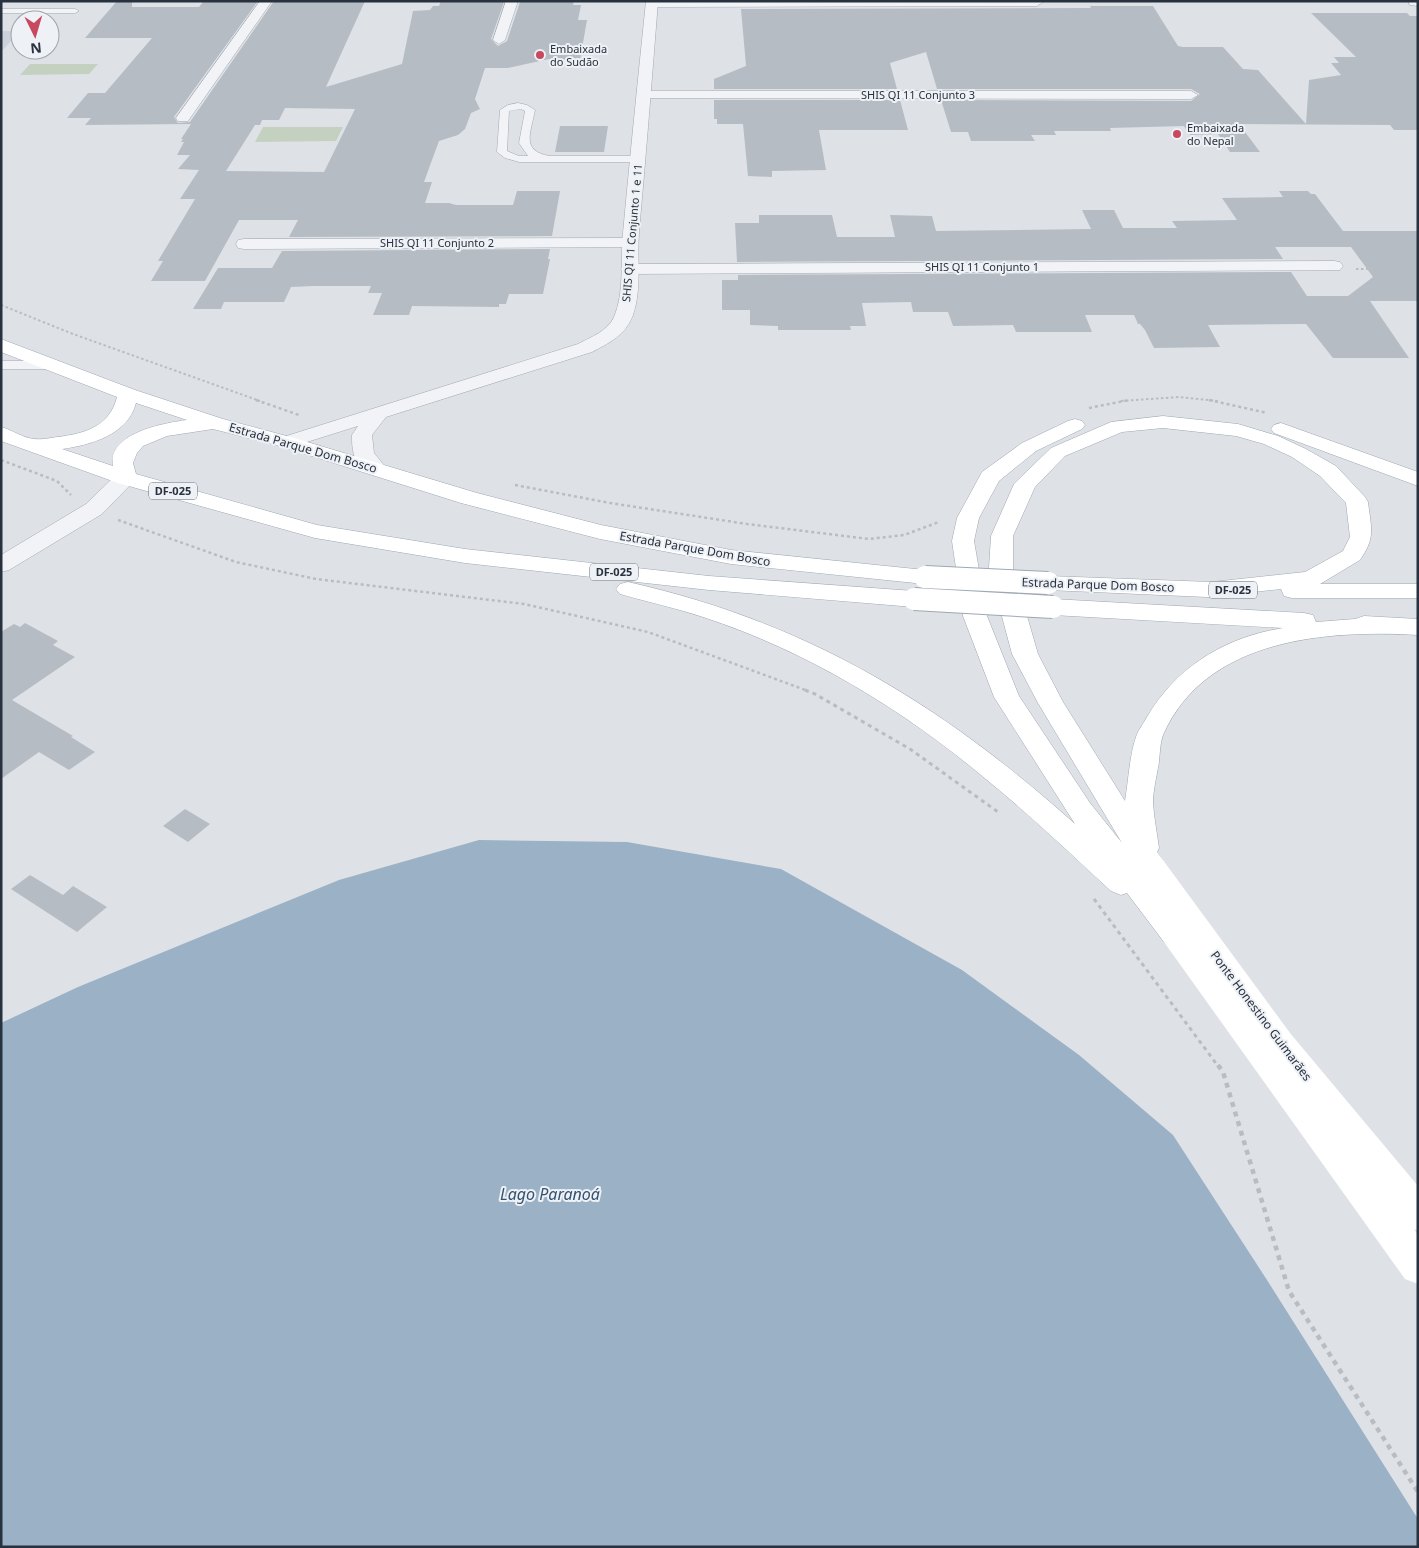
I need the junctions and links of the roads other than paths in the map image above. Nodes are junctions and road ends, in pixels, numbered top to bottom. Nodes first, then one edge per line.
1 (266, 1) edge
2 (512, 1) edge
3 (652, 2) edge
4 (1037, 2) edge
5 (39, 10) edge
6 (60, 19) edge
7 (499, 40) dead end
8 (644, 95) junction
9 (1191, 95) dead end
10 (183, 118) dead end
11 (550, 159) junction
12 (638, 159) junction
13 (630, 243) junction
14 (244, 244) dead end
15 (1330, 266) road end
16 (630, 269) junction
17 (1, 345) edge
18 (1, 365) edge
19 (52, 365) junction
20 (128, 394) junction
21 (378, 414) junction
22 (216, 423) junction
23 (1, 432) edge
24 (287, 442) junction
25 (32, 446) junction
26 (377, 470) junction
27 (126, 478) junction
28 (1418, 480) edge
29 (465, 556) junction
30 (1, 565) edge
31 (1207, 590) junction
32 (1418, 592) edge
33 (1382, 625) junction
34 (1418, 628) edge
35 (1147, 860) junction
36 (1175, 933) junction
37 (1418, 1214) edge
38 (1418, 1266) edge

1 - 10 street
2 - 7 street
3 - 4 street
3 - 8 street, SHIS QI 11 Conjunto 1 e 11
5 - 6 lane
8 - 9 street, SHIS QI 11 Conjunto 3
8 - 12 street, SHIS QI 11 Conjunto 1 e 11
11 - 11 lane
11 - 12 lane
12 - 13 street, SHIS QI 11 Conjunto 1 e 11
13 - 14 street, SHIS QI 11 Conjunto 2
13 - 16 street, SHIS QI 11 Conjunto 1 e 11
15 - 16 street, SHIS QI 11 Conjunto 1
16 - 21 street, SHIS QI 11 Conjunto 1 e 11
17 - 19 main road, Estrada Parque Dom Bosco / DF-025
18 - 19 lane
19 - 20 main road, Estrada Parque Dom Bosco / DF-025
20 - 22 main road, Estrada Parque Dom Bosco / DF-025
20 - 25 main road
21 - 24 street, SHIS QI 11 Conjunto 1 e 11
21 - 26 street
22 - 24 main road, Estrada Parque Dom Bosco / DF-025
22 - 27 main road
23 - 25 main road, Estrada Parque Dom Bosco / DF-025
24 - 26 main road, Estrada Parque Dom Bosco / DF-025
25 - 27 main road, Estrada Parque Dom Bosco / DF-025
26 - 31 main road, Estrada Parque Dom Bosco / DF-025, bridge
27 - 29 main road, Estrada Parque Dom Bosco / DF-025
27 - 30 street
28 - 36 main road
29 - 33 main road, Estrada Parque Dom Bosco / DF-025, bridge
29 - 36 main road
31 - 32 main road, Estrada Parque Dom Bosco / DF-025
31 - 35 main road, Ponte Honestino Guimarães
33 - 34 main road, Estrada Parque Dom Bosco / DF-025
33 - 35 main road
35 - 37 main road, Ponte Honestino Guimarães
36 - 38 main road, Ponte Honestino Guimarães

